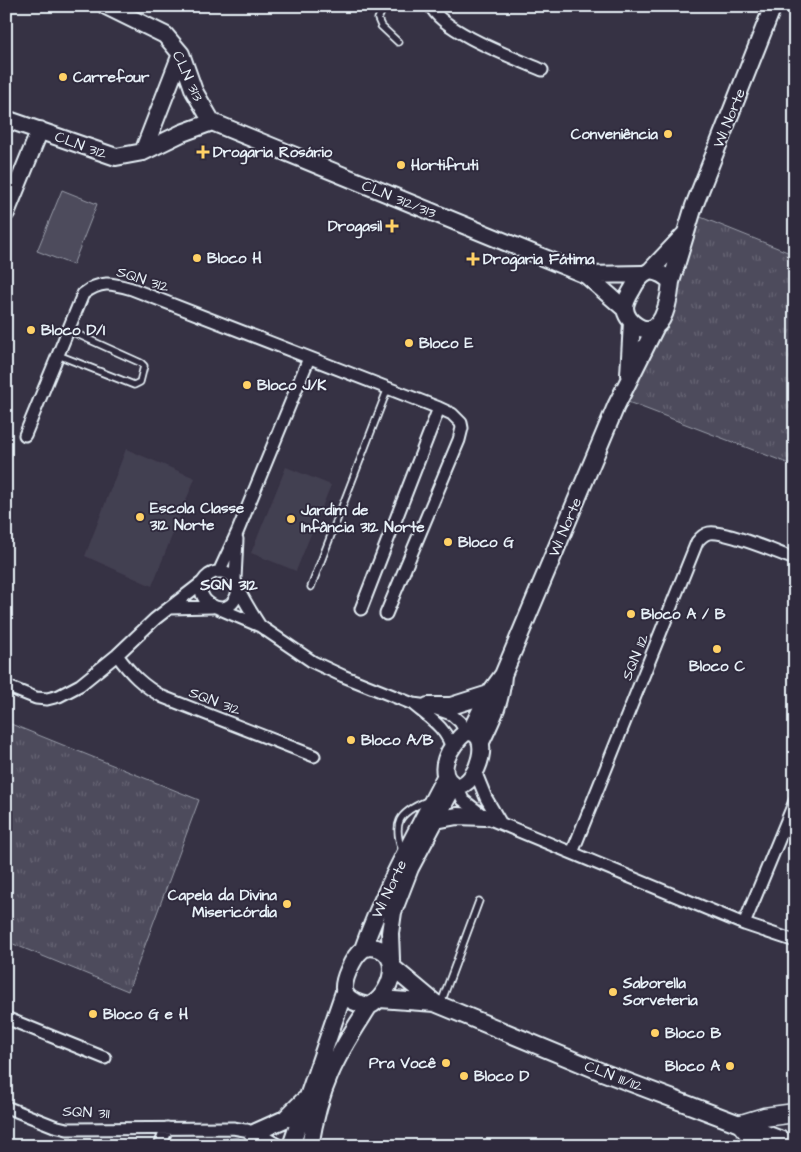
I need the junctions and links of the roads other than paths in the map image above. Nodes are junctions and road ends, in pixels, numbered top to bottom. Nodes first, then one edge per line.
1 (106, 6) edge
2 (384, 6) edge
3 (431, 6) edge
4 (774, 6) edge
5 (398, 42) dead end
6 (181, 54) junction
7 (542, 70) dead end
8 (6, 119) edge
9 (212, 122) junction
10 (40, 130) junction
11 (143, 152) junction
12 (6, 213) edge
13 (688, 230) junction
14 (646, 272) junction
15 (586, 275) junction
16 (671, 282) junction
17 (629, 316) junction
18 (656, 326) junction
19 (68, 330) junction
20 (58, 354) junction
21 (309, 358) junction
22 (628, 380) junction
23 (388, 388) junction
24 (439, 408) junction
25 (25, 435) dead end
26 (237, 532) junction
27 (795, 559) edge
28 (219, 572) junction
29 (204, 581) junction
30 (237, 585) junction
31 (311, 587) dead end
32 (215, 607) junction
33 (169, 608) junction
34 (361, 609) dead end
35 (386, 614) dead end
36 (260, 626) junction
37 (117, 655) junction
38 (503, 675) junction
39 (6, 686) edge
40 (489, 694) junction
41 (420, 705) junction
42 (472, 735) junction
43 (452, 749) junction
44 (314, 756) dead end
45 (475, 771) junction
46 (452, 783) junction
47 (795, 801) edge
48 (436, 820) junction
49 (492, 820) junction
50 (572, 853) junction
51 (480, 901) dead end
52 (744, 924) junction
53 (795, 941) edge
54 (363, 949) junction
55 (392, 963) junction
56 (344, 992) junction
57 (374, 1003) junction
58 (438, 1004) junction
59 (6, 1018) edge
60 (105, 1058) dead end
61 (307, 1098) junction
62 (6, 1107) edge
63 (795, 1114) edge
64 (741, 1124) junction
65 (167, 1128) junction
66 (254, 1136) edge
67 (795, 1145) edge
68 (160, 1146) edge
69 (280, 1146) edge
70 (291, 1146) edge
71 (310, 1146) edge
72 (759, 1146) edge

1 - 6 street, CLN 313
2 - 5 lane
3 - 7 street
4 - 13 street, W1 Norte
6 - 9 street, CLN 313
6 - 11 street
8 - 10 street, CLN 312
9 - 11 street, CLN 312
9 - 15 street, CLN 312/313
10 - 11 street, CLN 312
10 - 12 street
13 - 14 street, W1 Norte
13 - 16 street, W1 Norte
14 - 15 street, CLN 312/313
14 - 16 street
14 - 17 street
15 - 17 street, CLN 312/313
16 - 18 street
17 - 18 street
17 - 22 street, W1 Norte
18 - 22 street, W1 Norte
19 - 20 street, SQN 312
19 - 20 lane
19 - 21 street, SQN 312
20 - 25 street, SQN 312
21 - 23 street, SQN 312
21 - 26 street
22 - 38 street, W1 Norte
23 - 24 street, SQN 312
23 - 31 lane
24 - 34 street
24 - 35 street, SQN 312
26 - 28 street
26 - 30 street
27 - 50 street, SQN 112
28 - 29 street
28 - 30 street
29 - 32 street
29 - 33 street
30 - 32 street
30 - 36 street
32 - 33 street
32 - 36 street
33 - 37 street
36 - 41 street
37 - 39 street
37 - 44 street, SQN 312
38 - 40 street, W1 Norte
38 - 42 street, W1 Norte
40 - 41 street
40 - 42 street, W1 Norte
41 - 42 street
41 - 43 street
42 - 43 street
42 - 45 street
43 - 46 street
45 - 46 street
45 - 49 street
46 - 48 street, W1 Norte
46 - 49 street
46 - 54 street, W1 Norte
47 - 52 street
48 - 49 street
48 - 55 street, W1 Norte
49 - 50 street
50 - 52 street
51 - 58 lane
52 - 53 street
54 - 55 street
54 - 56 street
55 - 57 street
55 - 58 street, CLN 111/112
56 - 57 street
56 - 61 street
57 - 58 street, CLN 111/112
57 - 71 street
58 - 64 street, CLN 111/112
59 - 60 street
61 - 66 street
61 - 70 street
62 - 65 street, SQN 311
63 - 64 main road
64 - 67 street, CLN 111/112
64 - 72 main road
65 - 66 street, SQN 311
65 - 68 street
66 - 69 street, SQN 311

